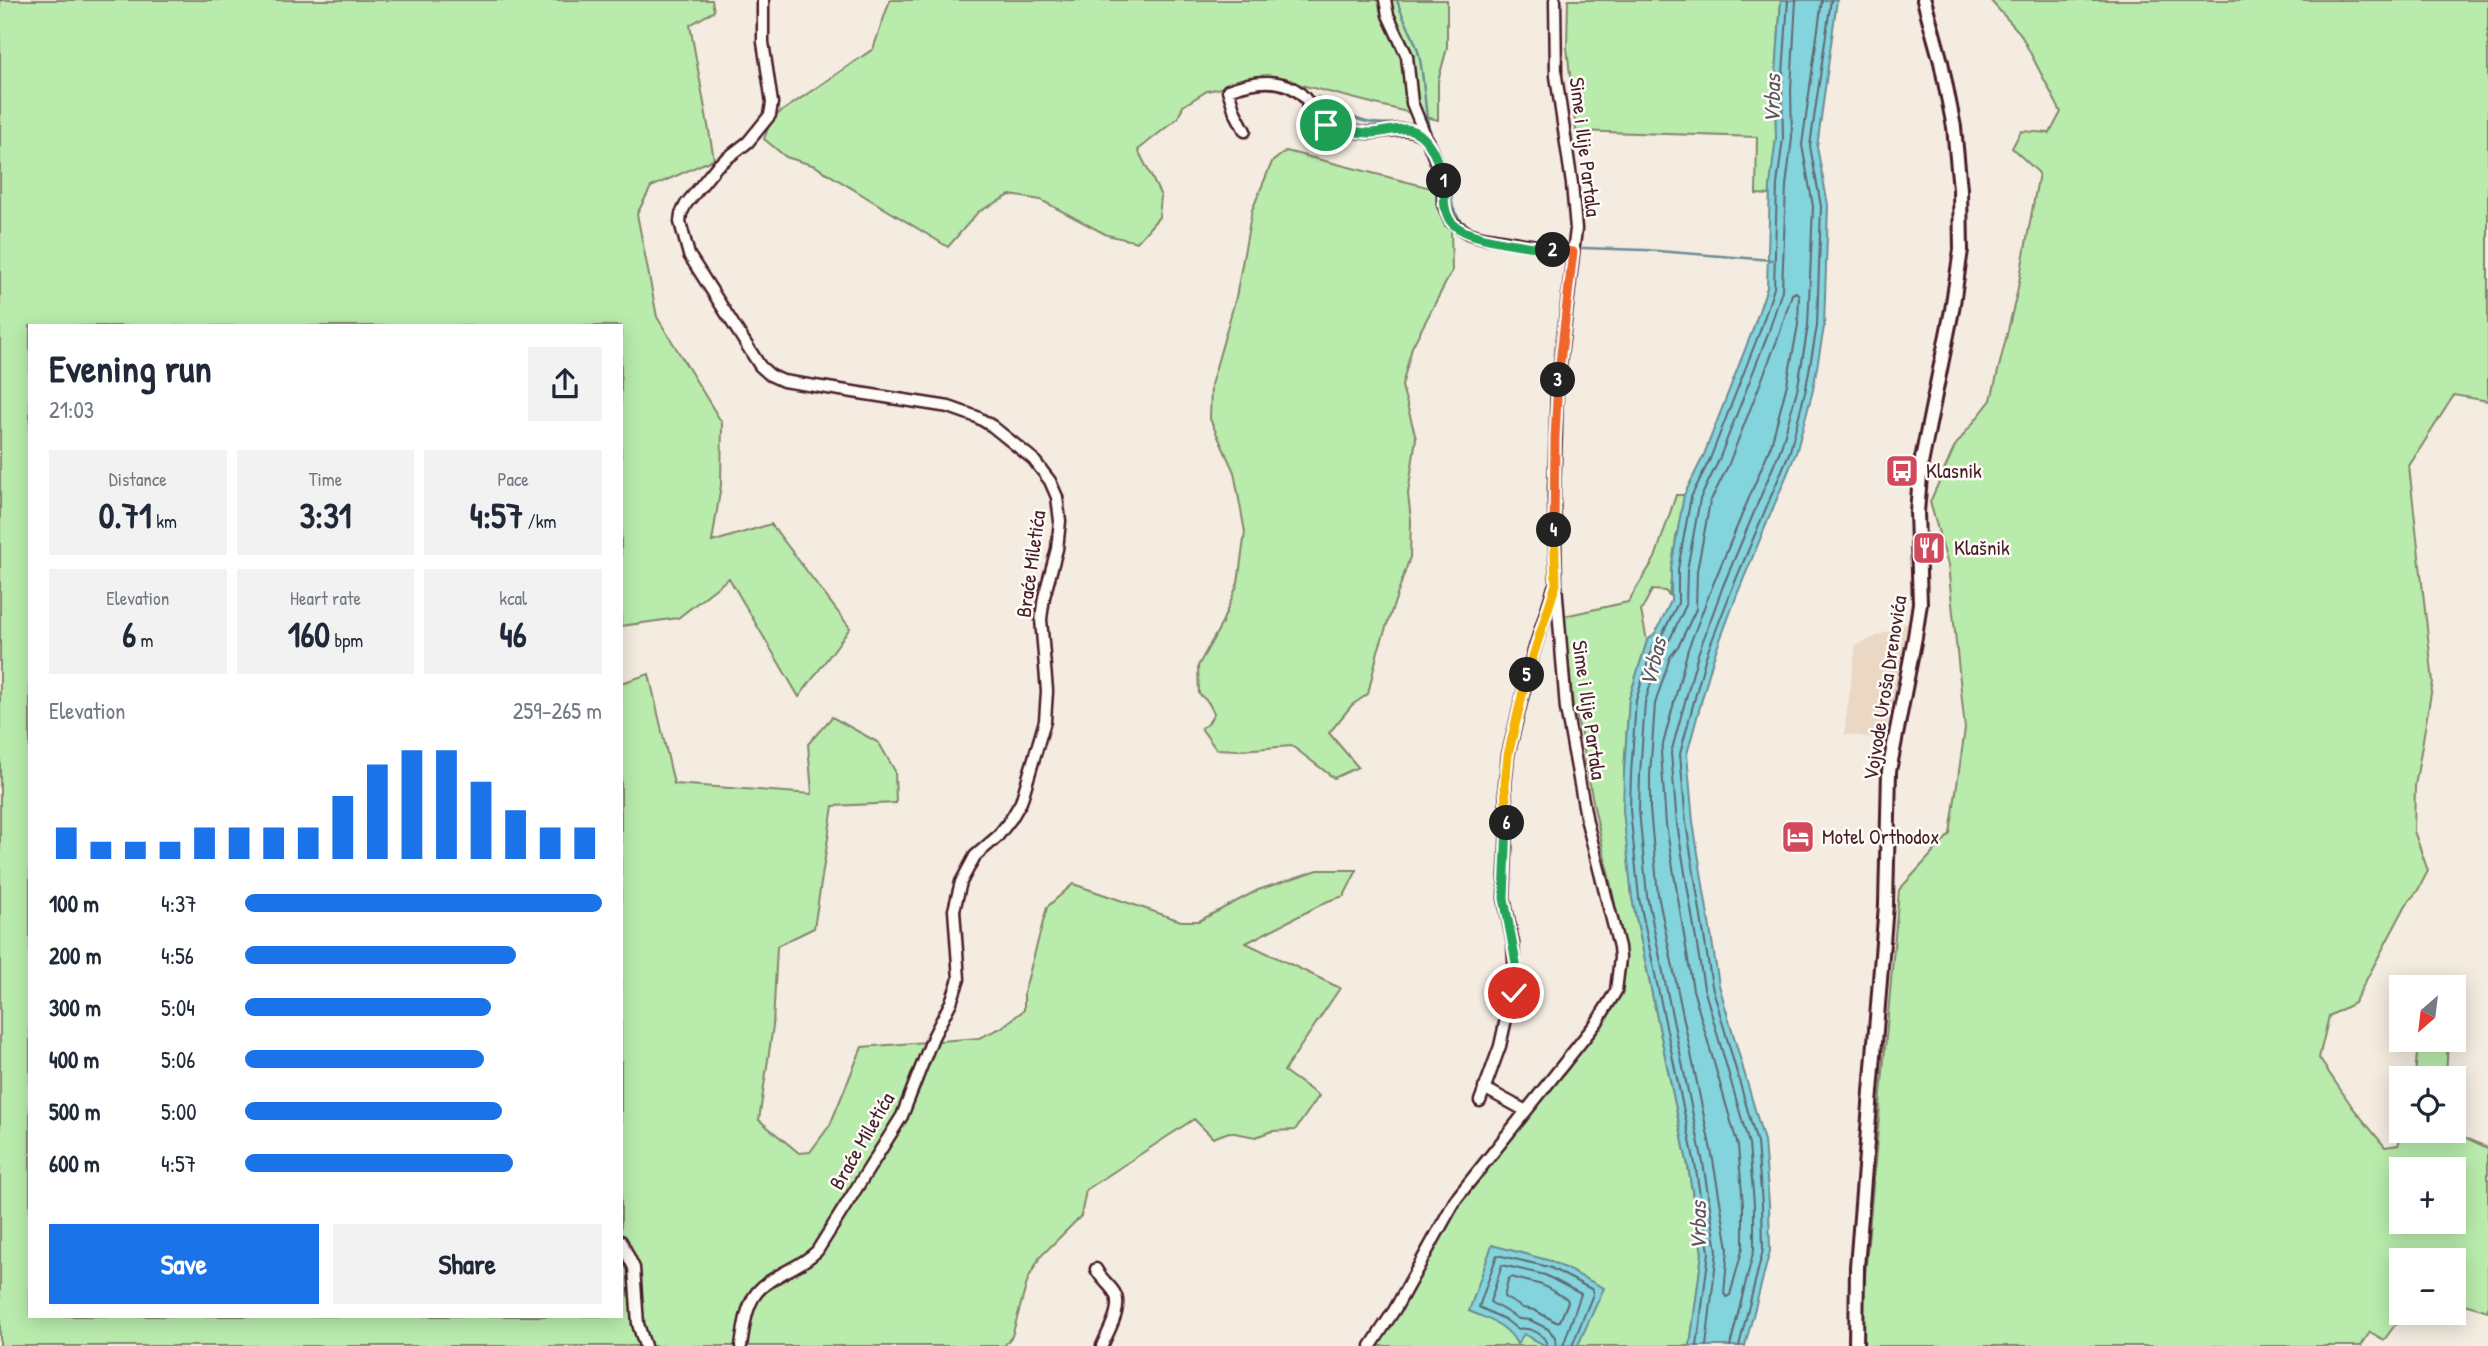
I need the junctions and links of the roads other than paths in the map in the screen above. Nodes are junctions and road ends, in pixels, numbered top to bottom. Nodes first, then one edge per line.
1 (763, 0) edge
2 (1385, 0) edge
3 (1555, 0) edge
4 (1924, 0) edge
5 (1245, 131) dead end
6 (1424, 136) junction
7 (1573, 252) junction
8 (1556, 584) junction
9 (1485, 1088) junction
10 (1479, 1101) dead end
11 (1526, 1111) junction
12 (623, 1245) edge
13 (1096, 1269) dead end
14 (645, 1346) edge
15 (741, 1346) edge
16 (1102, 1346) edge
17 (1371, 1346) edge
18 (1856, 1346) edge

1 - 15 street, Braće Miletića
2 - 6 street
3 - 7 street, Sime i Ilije Partala
4 - 18 main road, Vojvode Uroša Drenovića
5 - 6 street
6 - 7 street
7 - 8 street, Sime i Ilije Partala
8 - 9 street
8 - 11 street, Sime i Ilije Partala
9 - 10 street
9 - 11 street
11 - 17 street, Sime i Ilije Partala
12 - 14 street
13 - 16 street

